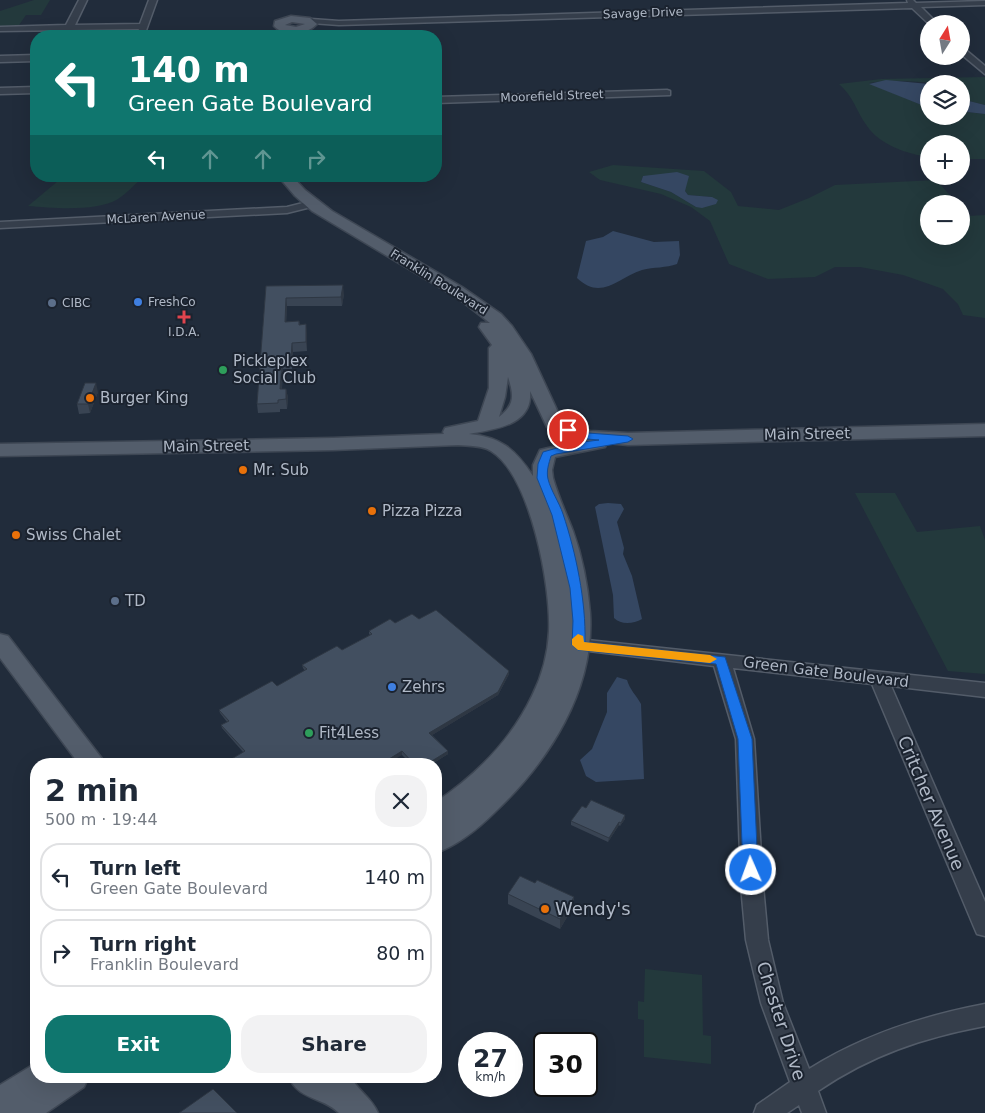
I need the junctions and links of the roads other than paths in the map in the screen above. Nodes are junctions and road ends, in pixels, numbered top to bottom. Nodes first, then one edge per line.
1 (83, 0) edge
2 (153, 0) edge
3 (911, 2) edge
4 (985, 3) edge
5 (925, 15) edge
6 (361, 22) junction
7 (308, 23) junction
8 (143, 26) junction
9 (281, 27) edge
10 (69, 28) junction
11 (0, 29) edge
12 (142, 30) edge
13 (297, 30) edge
14 (970, 57) edge
15 (30, 58) edge
16 (0, 59) edge
17 (985, 71) edge
18 (30, 90) edge
19 (0, 91) edge
20 (667, 92) dead end
21 (442, 100) edge
22 (275, 182) edge
23 (289, 182) edge
24 (305, 206) junction
25 (0, 225) edge
26 (498, 340) junction
27 (498, 422) junction
28 (556, 424) junction
29 (985, 430) edge
30 (628, 439) junction
31 (412, 440) junction
32 (498, 447) junction
33 (0, 450) edge
34 (550, 453) junction
35 (0, 642) edge
36 (578, 645) junction
37 (721, 660) junction
38 (880, 679) junction
39 (985, 690) edge
40 (88, 758) edge
41 (442, 812) edge
42 (442, 838) edge
43 (985, 927) edge
44 (985, 1015) edge
45 (31, 1083) edge
46 (64, 1083) edge
47 (312, 1083) edge
48 (803, 1087) junction
49 (346, 1095) edge
50 (0, 1103) edge
51 (19, 1113) edge
52 (766, 1113) edge
53 (814, 1113) edge

1 - 10 street
2 - 8 street
3 - 4 street, Savage Drive
3 - 5 street
3 - 6 street, Savage Drive
6 - 7 street, Savage Drive
6 - 7 street, Savage Drive
7 - 9 main road
7 - 9 main road
7 - 13 main road
8 - 10 street
8 - 12 street
10 - 11 street
14 - 17 street
15 - 16 street
18 - 19 street
20 - 21 street, Moorefield Street
22 - 24 main road, Franklin Boulevard
23 - 24 main road, Franklin Boulevard
24 - 25 street, McLaren Avenue
24 - 26 main road, Franklin Boulevard
24 - 28 main road, Franklin Boulevard
26 - 27 main road
26 - 27 main road, Franklin Boulevard
27 - 28 main road, Main Street
27 - 31 main road, Main Street
27 - 32 main road
28 - 30 main road, Main Street
28 - 34 main road
29 - 30 main road, Main Street
30 - 34 main road, Main Street
31 - 32 main road, Main Street
31 - 33 main road, Main Street
32 - 34 main road, Main Street
32 - 41 main road
34 - 36 main road
35 - 40 main road
36 - 37 street, Green Gate Boulevard
36 - 42 main road
37 - 38 street, Green Gate Boulevard
37 - 48 street, Chester Drive
38 - 39 street, Green Gate Boulevard
38 - 43 street, Critcher Avenue
44 - 48 street
45 - 50 main road
46 - 51 main road
47 - 49 main road
48 - 52 street
48 - 53 street, Chester Drive

